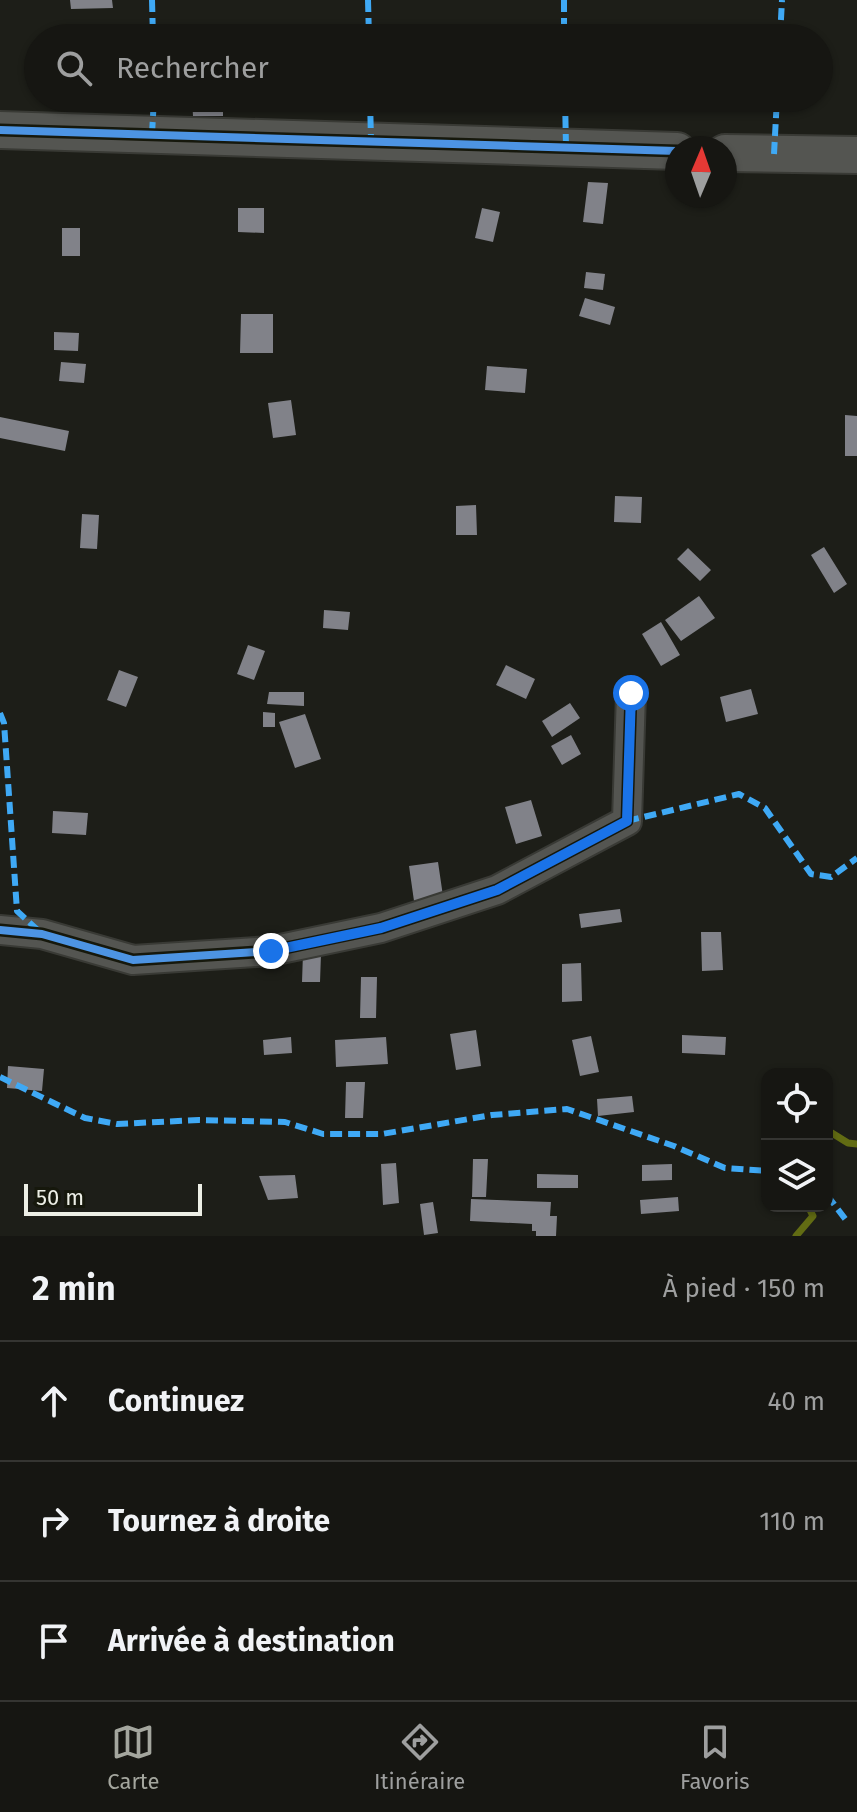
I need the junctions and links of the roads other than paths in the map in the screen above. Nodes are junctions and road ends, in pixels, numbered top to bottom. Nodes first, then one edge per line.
1 (0, 130) edge
2 (665, 151) edge
3 (737, 153) edge
4 (857, 155) edge
5 (631, 693) dead end
6 (0, 930) edge

1 - 2 street
3 - 4 street
5 - 6 street

